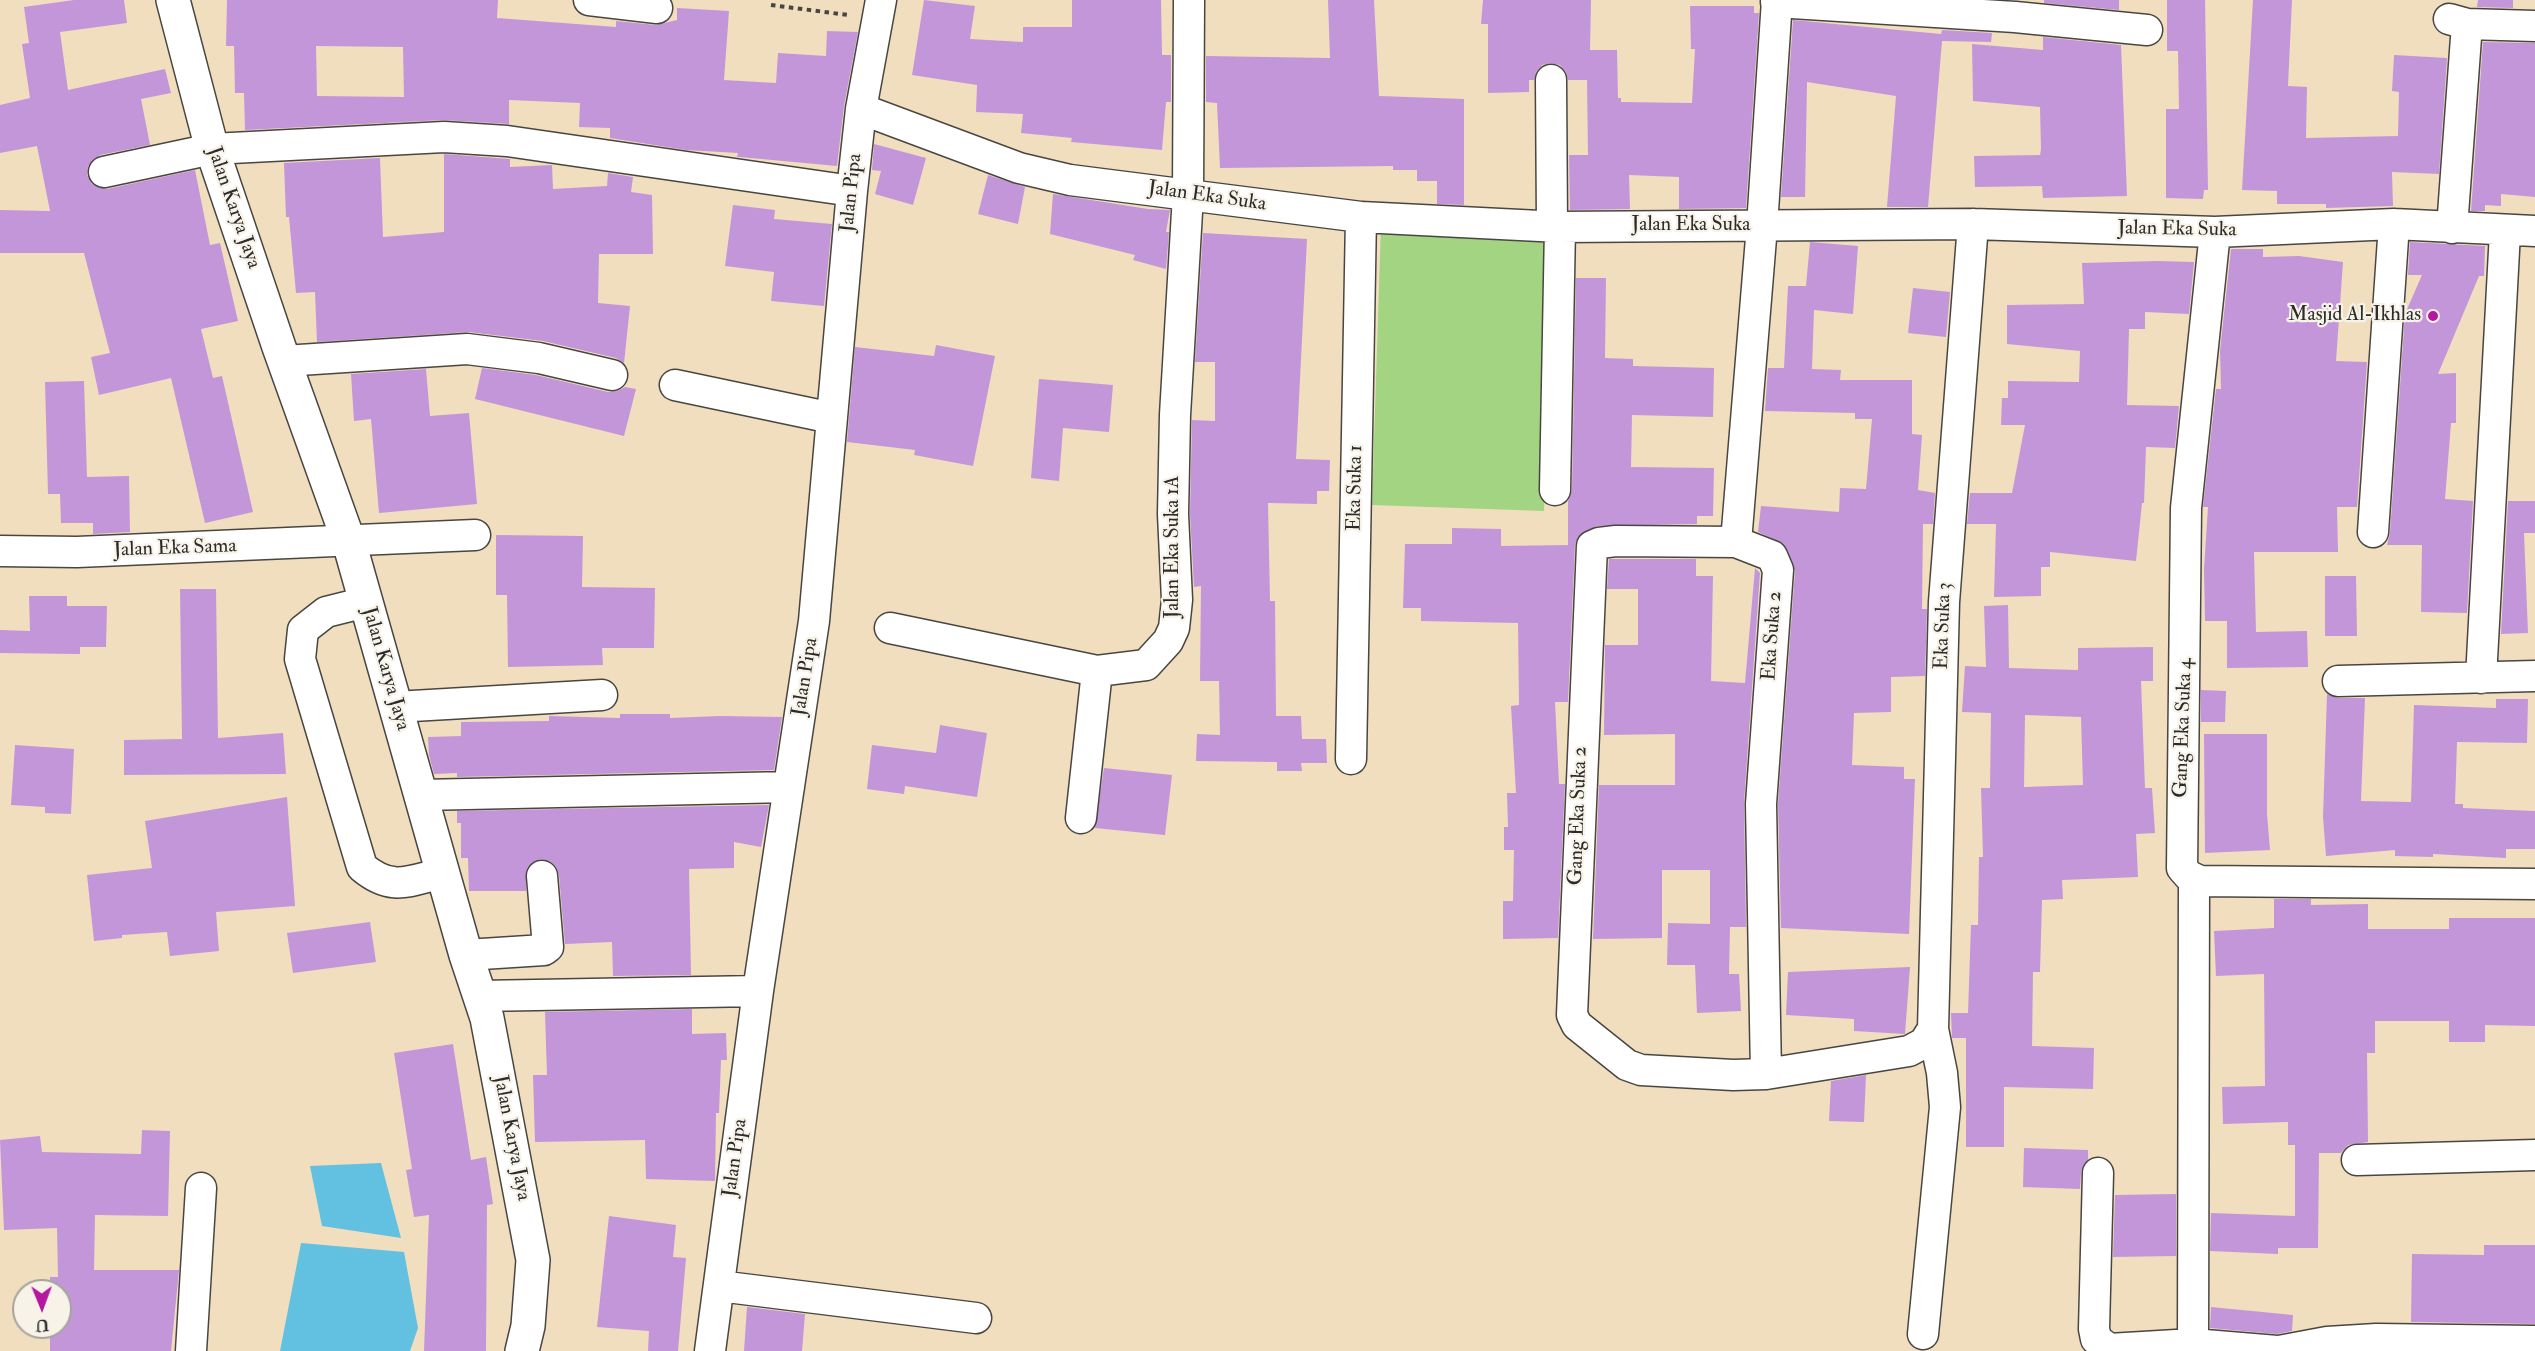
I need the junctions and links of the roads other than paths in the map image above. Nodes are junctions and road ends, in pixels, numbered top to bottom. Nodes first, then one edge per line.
1 (173, 0) edge
2 (589, 0) edge
3 (1189, 0) edge
4 (1777, 1) edge
5 (657, 8) dead end
6 (2015, 9) edge
7 (880, 10) edge
8 (2535, 26) edge
9 (2147, 30) dead end
10 (1551, 80) dead end
11 (861, 109) junction
12 (212, 149) junction
13 (104, 172) dead end
14 (852, 191) junction
15 (1188, 195) junction
16 (1361, 217) junction
17 (1973, 224) junction
18 (2394, 224) junction
19 (1762, 226) junction
20 (1556, 227) junction
21 (2452, 228) junction
22 (2535, 231) edge
23 (2215, 232) junction
24 (2505, 232) junction
25 (284, 361) junction
26 (612, 375) dead end
27 (675, 385) dead end
28 (832, 418) junction
29 (1555, 490) dead end
30 (2373, 532) dead end
31 (475, 536) dead end
32 (350, 542) junction
33 (1736, 542) junction
34 (0, 551) edge
35 (366, 602) junction
36 (890, 628) dead end
37 (1097, 671) junction
38 (2535, 676) edge
39 (2481, 678) junction
40 (2338, 681) dead end
41 (602, 695) dead end
42 (395, 707) junction
43 (1351, 759) dead end
44 (789, 788) junction
45 (421, 795) junction
46 (1081, 818) dead end
47 (444, 873) junction
48 (542, 876) dead end
49 (2194, 879) junction
50 (2535, 884) edge
51 (466, 955) junction
52 (758, 991) junction
53 (480, 996) junction
54 (1933, 1029) junction
55 (1766, 1074) junction
56 (2535, 1155) edge
57 (2358, 1160) dead end
58 (2098, 1173) dead end
59 (201, 1188) dead end
60 (719, 1286) junction
61 (976, 1318) dead end
62 (1923, 1334) dead end
63 (2535, 1341) edge
64 (2193, 1344) junction
65 (191, 1351) edge
66 (522, 1351) edge
67 (710, 1351) edge
68 (2278, 1351) edge

1 - 12 main road, Jalan Karya Jaya
2 - 5 street
3 - 15 street, Jalan Eka Suka 1A
4 - 6 street
4 - 19 street
6 - 9 street
7 - 11 street, Jalan Pipa
8 - 21 street
10 - 20 street
11 - 14 street, Jalan Pipa
11 - 15 street, Jalan Eka Suka
12 - 13 street
12 - 14 street
12 - 25 main road, Jalan Karya Jaya
14 - 28 street, Jalan Pipa
15 - 16 street, Jalan Eka Suka
15 - 37 street, Jalan Eka Suka 1A
16 - 20 street, Jalan Eka Suka
16 - 43 street, Eka Suka 1
17 - 19 street, Jalan Eka Suka
17 - 23 street, Jalan Eka Suka
17 - 54 street, Eka Suka 3
18 - 21 street, Jalan Eka Suka
18 - 23 street, Jalan Eka Suka
18 - 30 street
19 - 20 street, Jalan Eka Suka
19 - 33 street
20 - 29 street
21 - 24 street, Jalan Eka Suka
22 - 24 street, Jalan Eka Suka
23 - 49 street, Gang Eka Suka 4
24 - 39 street
25 - 26 street
25 - 32 main road, Jalan Karya Jaya
27 - 28 street
28 - 44 street, Jalan Pipa
31 - 32 street, Jalan Eka Sama
32 - 34 street, Jalan Eka Sama
32 - 35 main road, Jalan Karya Jaya
33 - 55 street, Eka Suka 2
33 - 55 street, Gang Eka Suka 2
35 - 42 main road, Jalan Karya Jaya
35 - 47 street
36 - 37 street, Jalan Eka Suka 1A
37 - 46 street
38 - 39 street
39 - 40 street
41 - 42 street
42 - 45 main road, Jalan Karya Jaya
44 - 45 street
44 - 52 street, Jalan Pipa
45 - 47 main road, Jalan Karya Jaya
47 - 51 main road, Jalan Karya Jaya
48 - 51 street
49 - 50 street
49 - 64 street
51 - 53 main road, Jalan Karya Jaya
52 - 53 street
52 - 60 street, Jalan Pipa
53 - 66 main road, Jalan Karya Jaya
54 - 55 street
54 - 62 street, Eka Suka 3
56 - 57 street
58 - 64 street
59 - 65 street
60 - 61 street
60 - 67 street, Jalan Pipa
63 - 68 street
64 - 68 street

